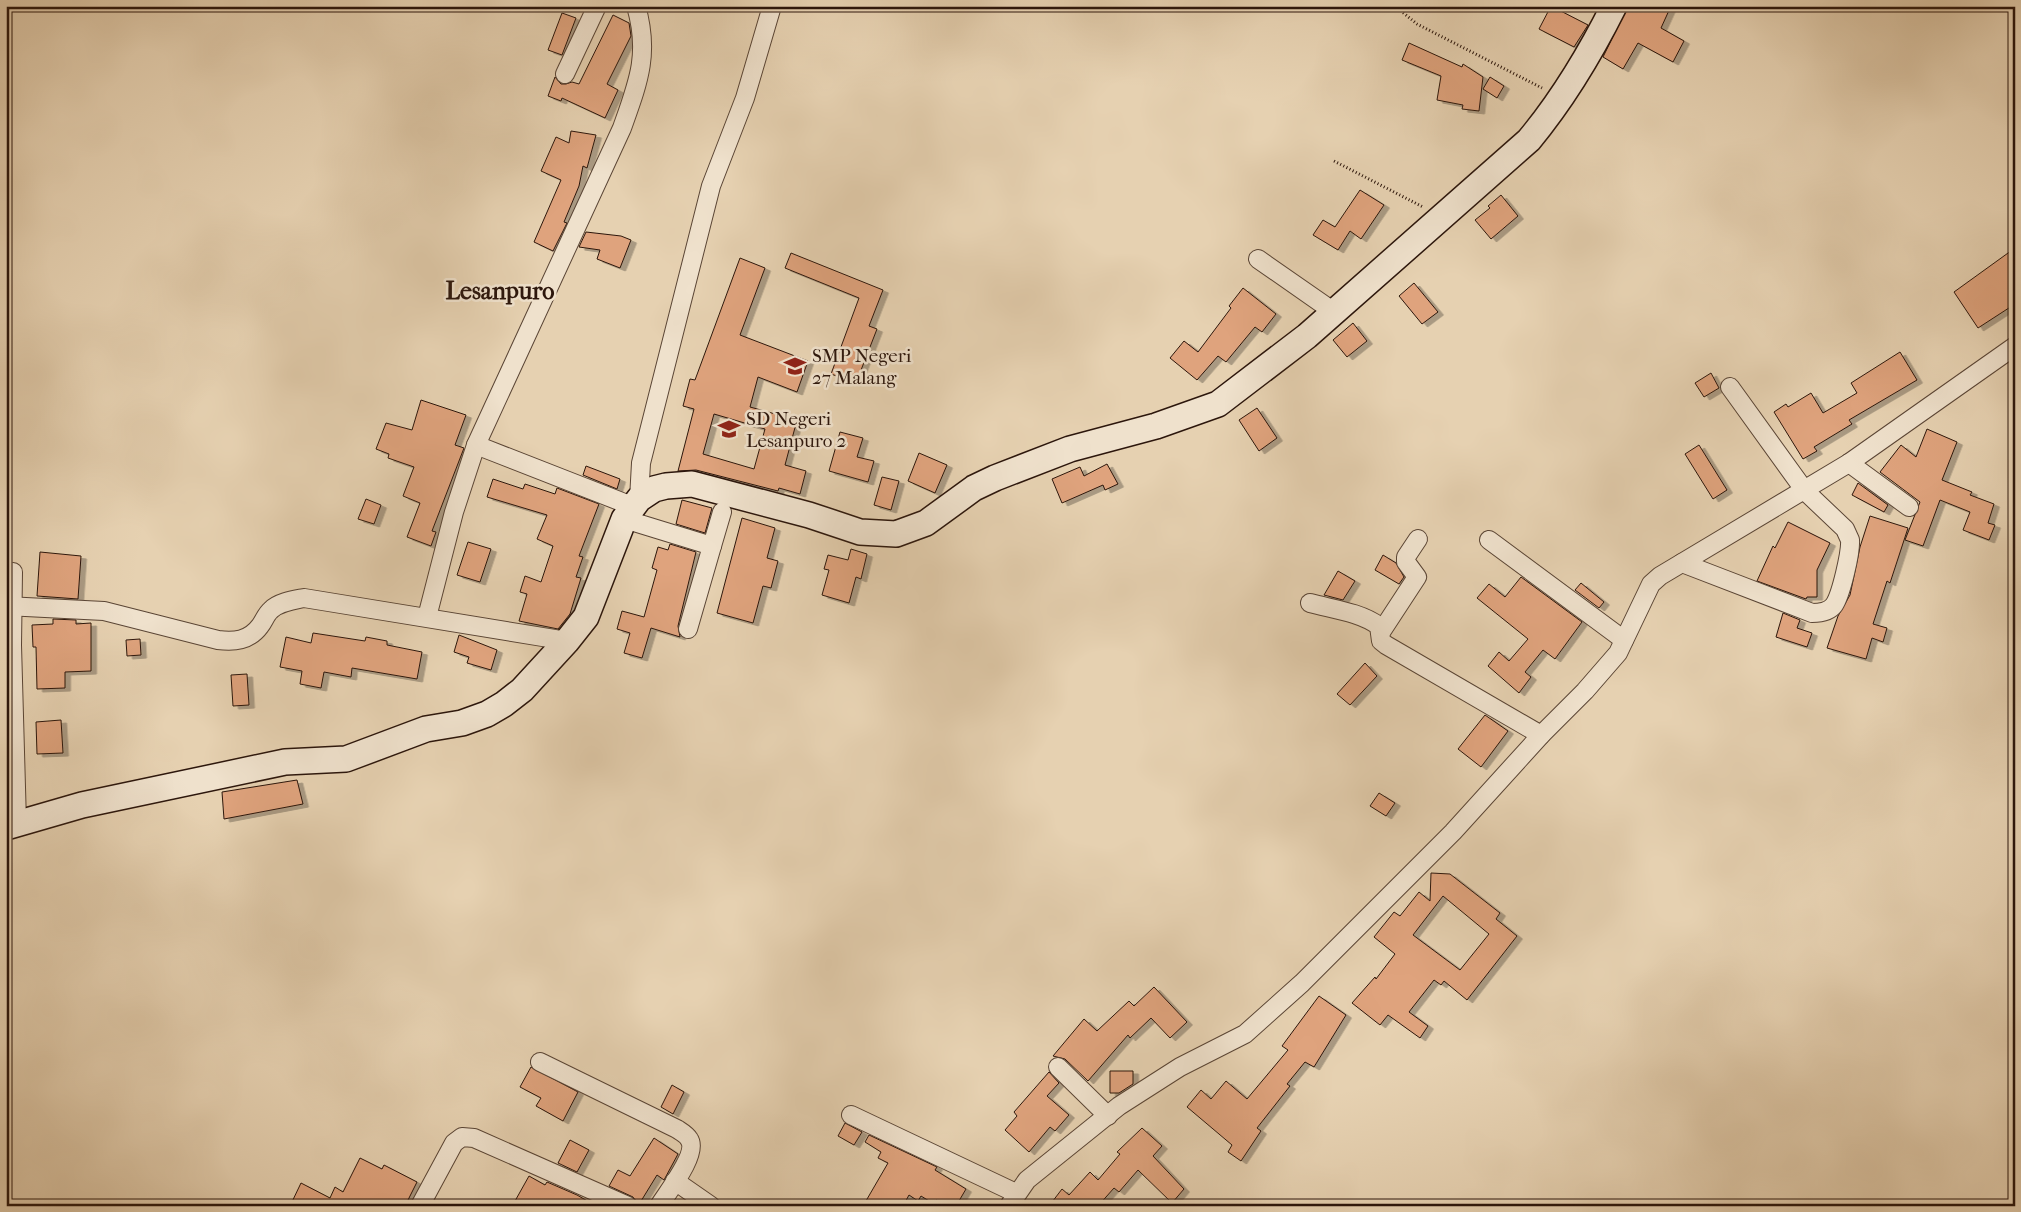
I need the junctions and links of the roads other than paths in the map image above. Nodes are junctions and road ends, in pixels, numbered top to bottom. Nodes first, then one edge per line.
1 (597, 6) edge
2 (636, 6) edge
3 (772, 6) edge
4 (1614, 6) edge
5 (565, 74) dead end
6 (1258, 259) dead end
7 (1334, 312) junction
8 (2015, 346) edge
9 (1730, 386) dead end
10 (476, 445) junction
11 (1849, 463) junction
12 (1805, 491) junction
13 (1909, 507) dead end
14 (632, 508) junction
15 (722, 512) dead end
16 (1418, 539) dead end
17 (1489, 540) dead end
18 (712, 546) junction
19 (1682, 563) junction
20 (13, 572) dead end
21 (1310, 603) dead end
22 (9, 606) edge
23 (427, 617) junction
24 (688, 629) dead end
25 (1381, 632) junction
26 (1624, 640) junction
27 (567, 642) junction
28 (1541, 734) junction
29 (12, 825) edge
30 (540, 1062) dead end
31 (1058, 1067) dead end
32 (852, 1115) dead end
33 (1108, 1116) junction
34 (675, 1180) junction
35 (1012, 1199) edge
36 (420, 1206) edge
37 (628, 1206) edge
38 (659, 1206) edge
39 (711, 1206) edge

1 - 5 street
2 - 10 street
3 - 14 street
4 - 7 street
6 - 7 street
7 - 14 street
8 - 11 street
9 - 12 street
10 - 14 street
10 - 23 street
11 - 12 street
11 - 13 street
12 - 19 street
12 - 19 street
14 - 18 street
14 - 27 street
15 - 18 street
16 - 25 street
17 - 26 street
18 - 24 street
19 - 26 street
20 - 22 street
21 - 25 street
22 - 23 street
22 - 29 street
23 - 27 street
25 - 28 street
26 - 28 street
27 - 29 street
28 - 33 street
30 - 34 street
31 - 33 street
32 - 35 street
33 - 35 street
34 - 38 street
34 - 39 street
36 - 37 street

